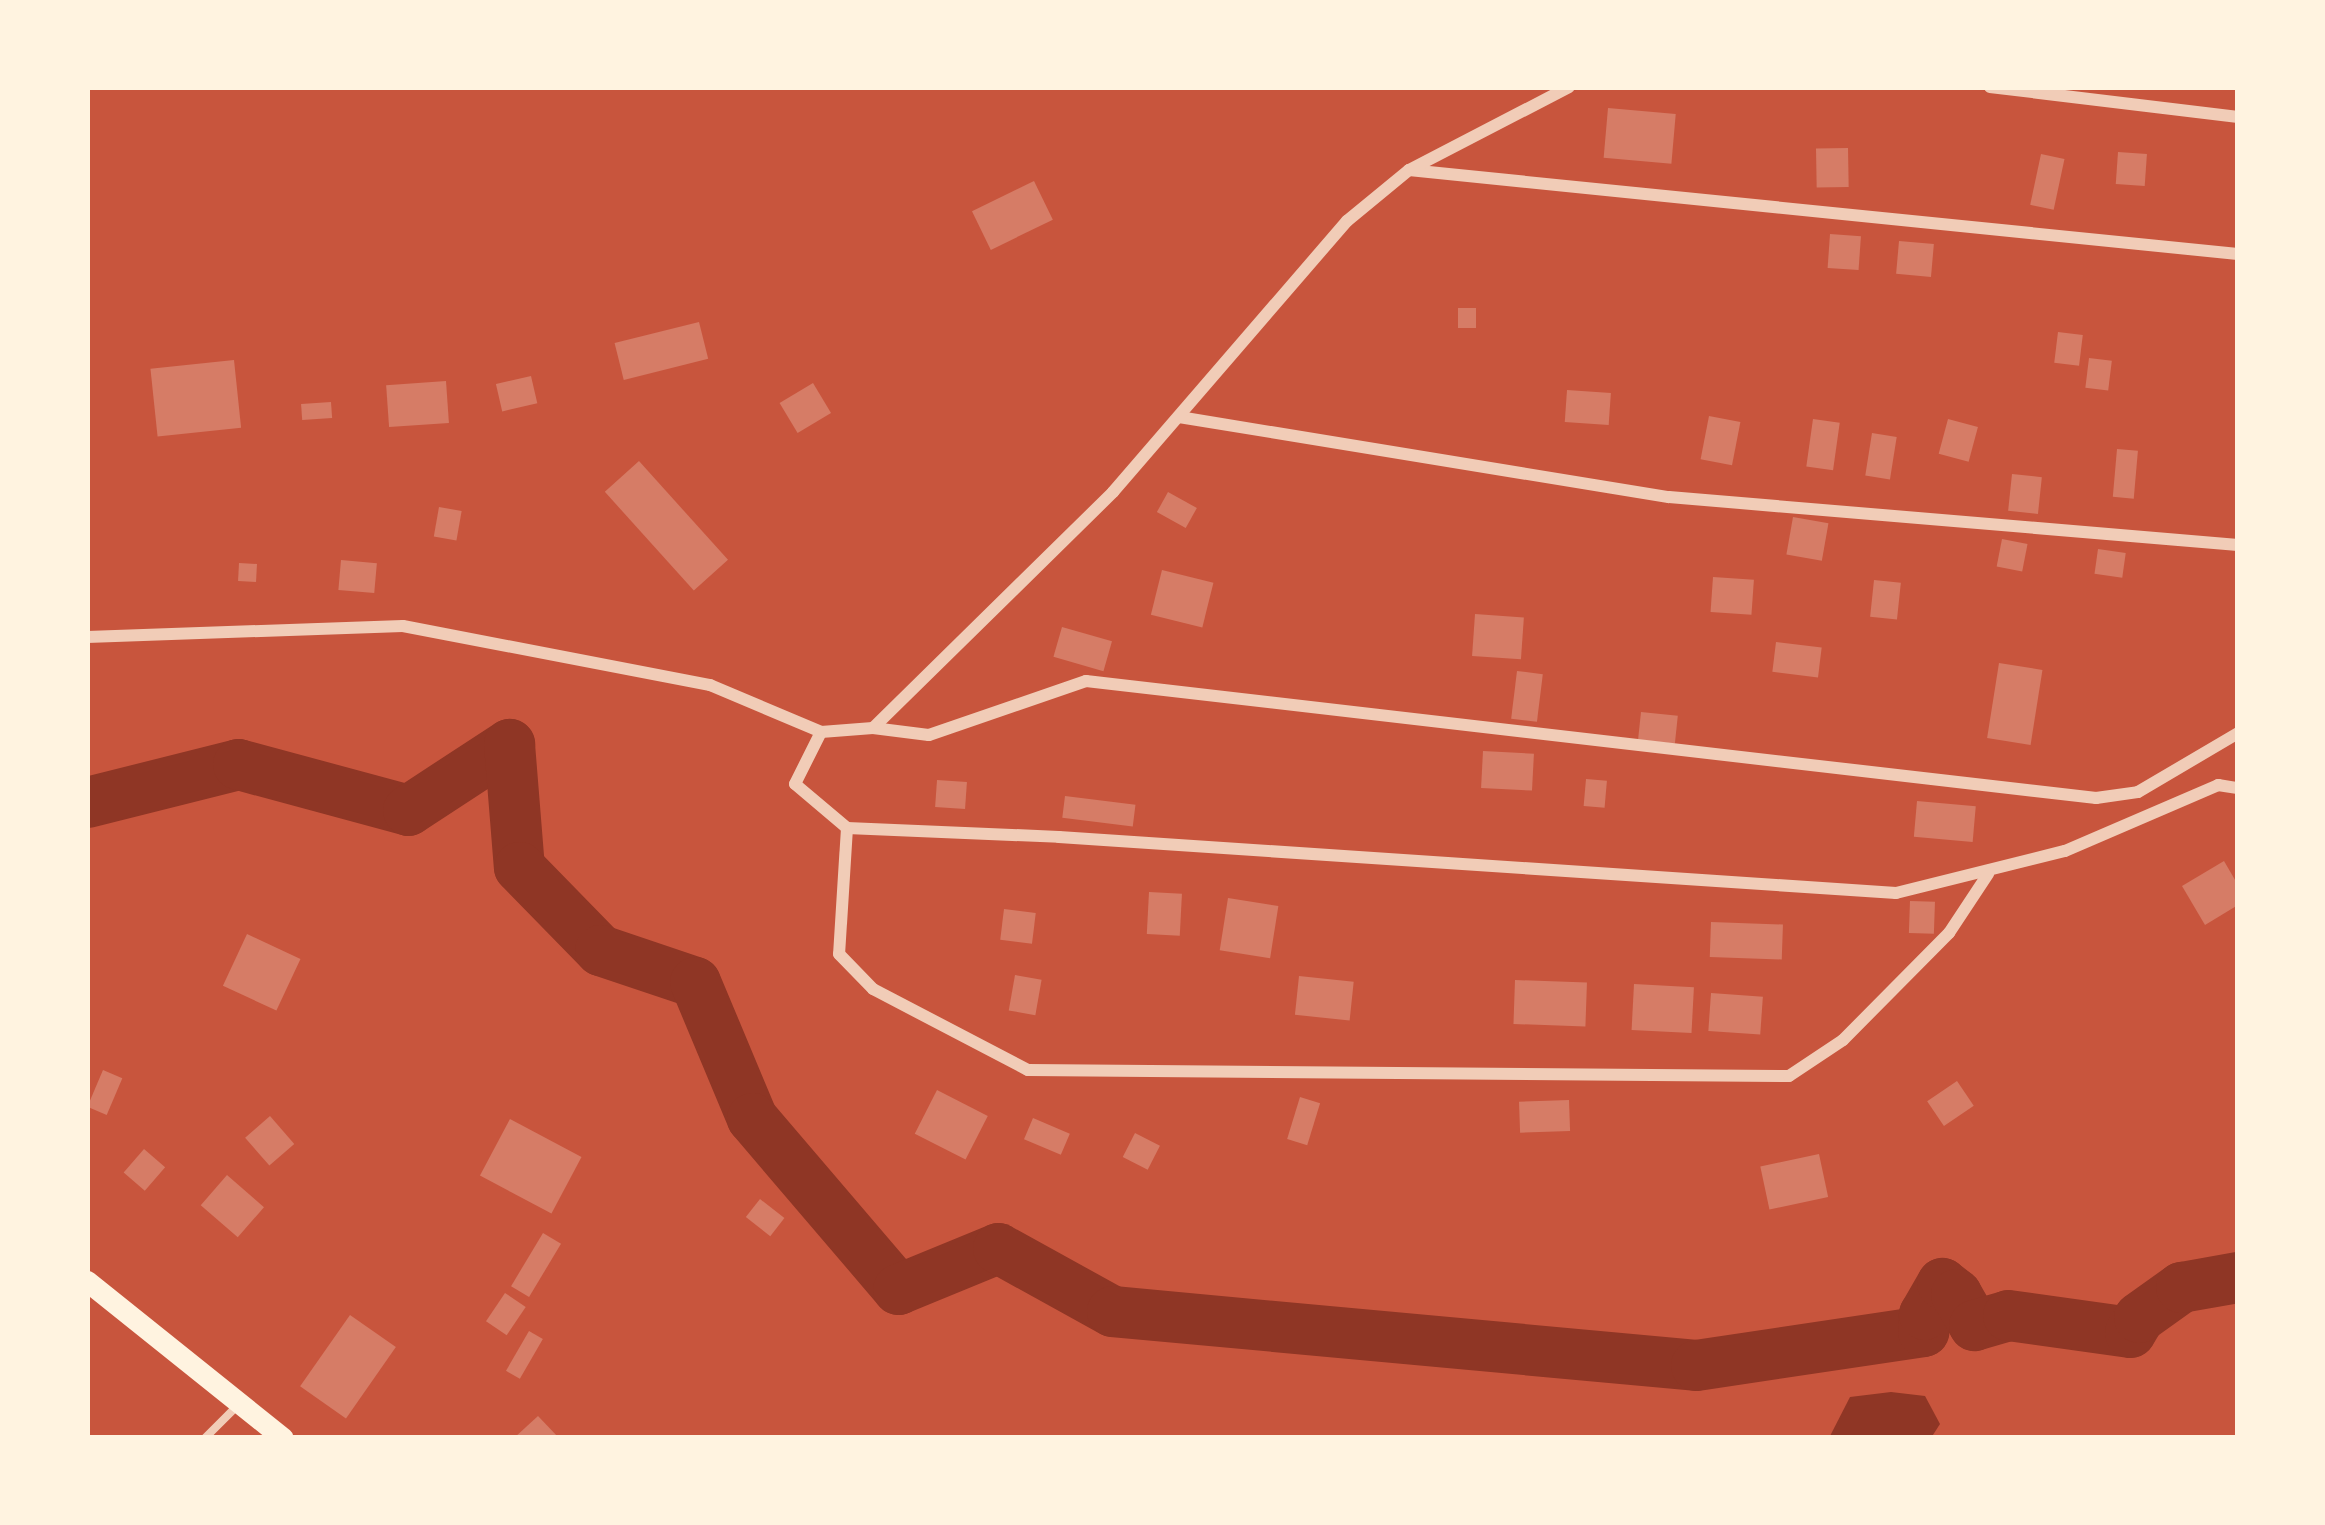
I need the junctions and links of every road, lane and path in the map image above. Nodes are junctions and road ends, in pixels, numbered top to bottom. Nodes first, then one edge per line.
1 (1569, 87) edge
2 (1990, 87) edge
3 (2238, 117) edge
4 (1408, 170) junction
5 (2238, 254) edge
6 (1179, 417) junction
7 (2238, 545) edge
8 (87, 637) edge
9 (872, 728) junction
10 (820, 732) junction
11 (2238, 733) edge
12 (2238, 788) edge
13 (847, 828) junction
14 (1988, 874) junction
15 (87, 1281) edge
16 (241, 1403) junction
17 (205, 1438) edge
18 (283, 1438) edge

1 - 4 street
2 - 3 street
4 - 5 street
4 - 6 street
6 - 7 street
6 - 9 street
8 - 10 street
9 - 10 street
9 - 11 street
10 - 13 street
12 - 14 street
13 - 14 street
13 - 14 street
15 - 16 main road
16 - 17 lane
16 - 18 main road

